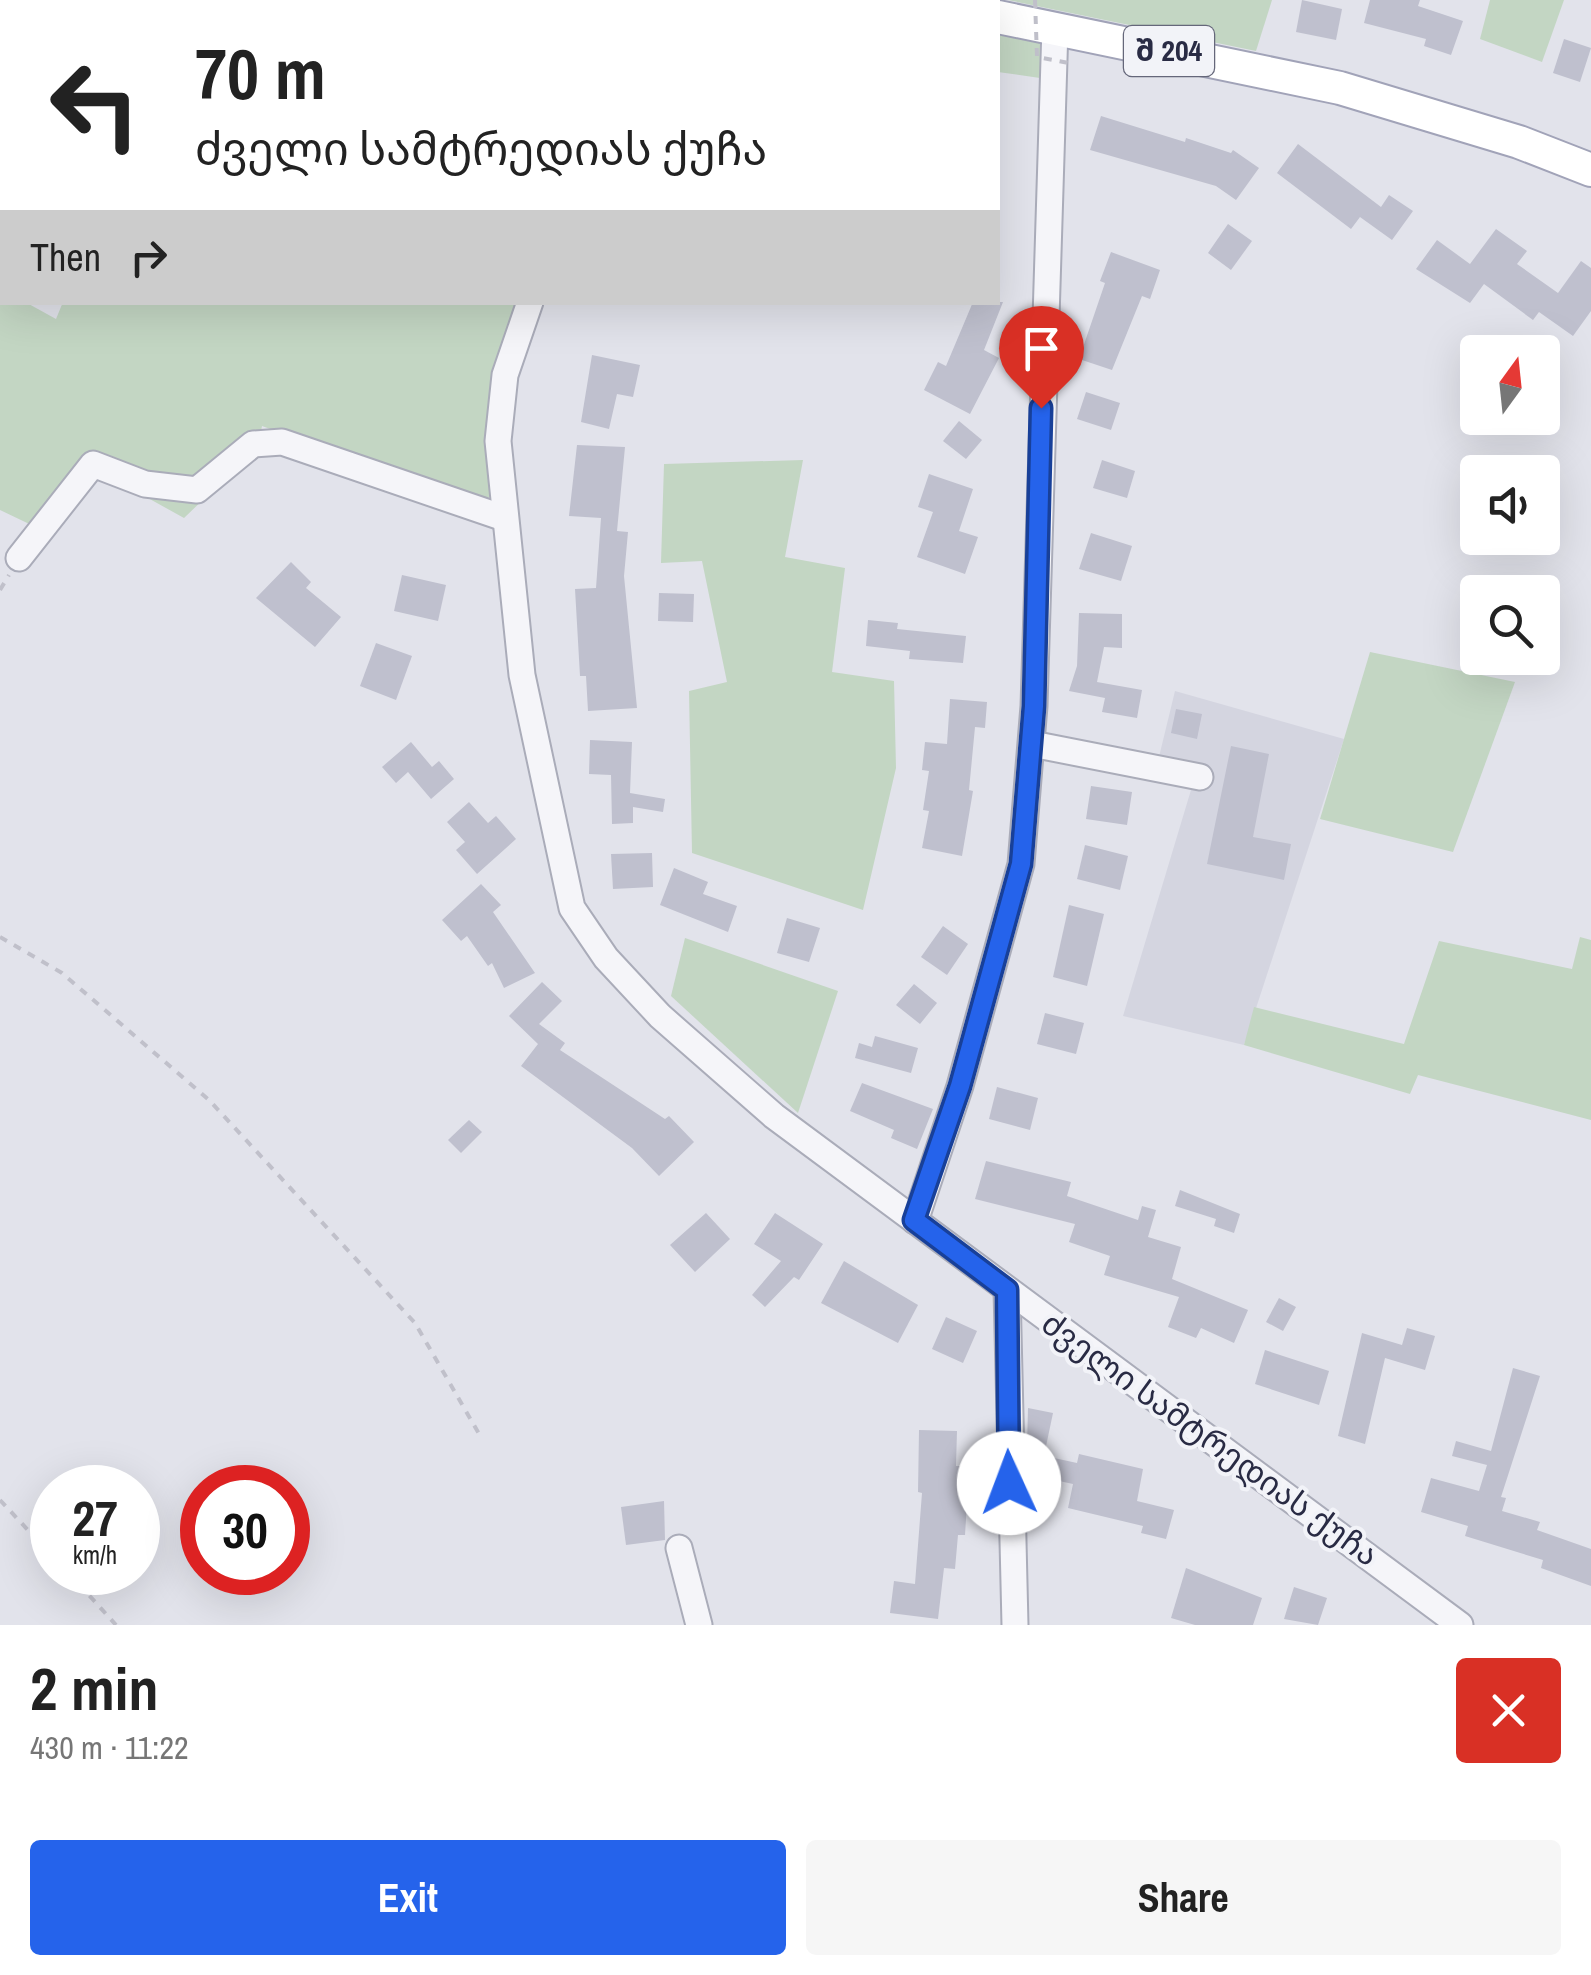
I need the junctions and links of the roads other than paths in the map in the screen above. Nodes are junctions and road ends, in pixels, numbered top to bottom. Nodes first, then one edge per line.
1 (1000, 17) edge
2 (1055, 27) junction
3 (1591, 170) edge
4 (529, 305) edge
5 (504, 518) junction
6 (20, 558) dead end
7 (1032, 744) junction
8 (1200, 777) dead end
9 (914, 1220) junction
10 (1007, 1290) junction
11 (679, 1548) dead end
12 (698, 1625) edge
13 (1014, 1625) edge
14 (1460, 1625) edge

1 - 2 main road, შ 204
2 - 3 main road, შ 204
2 - 7 street
4 - 5 street, ძველი სამტრედიას ქუჩა
5 - 6 street
5 - 9 street, ძველი სამტრედიას ქუჩა
7 - 8 street
7 - 9 street
9 - 10 street, ძველი სამტრედიას ქუჩა
10 - 13 street
10 - 14 street, ძველი სამტრედიას ქუჩა
11 - 12 street

